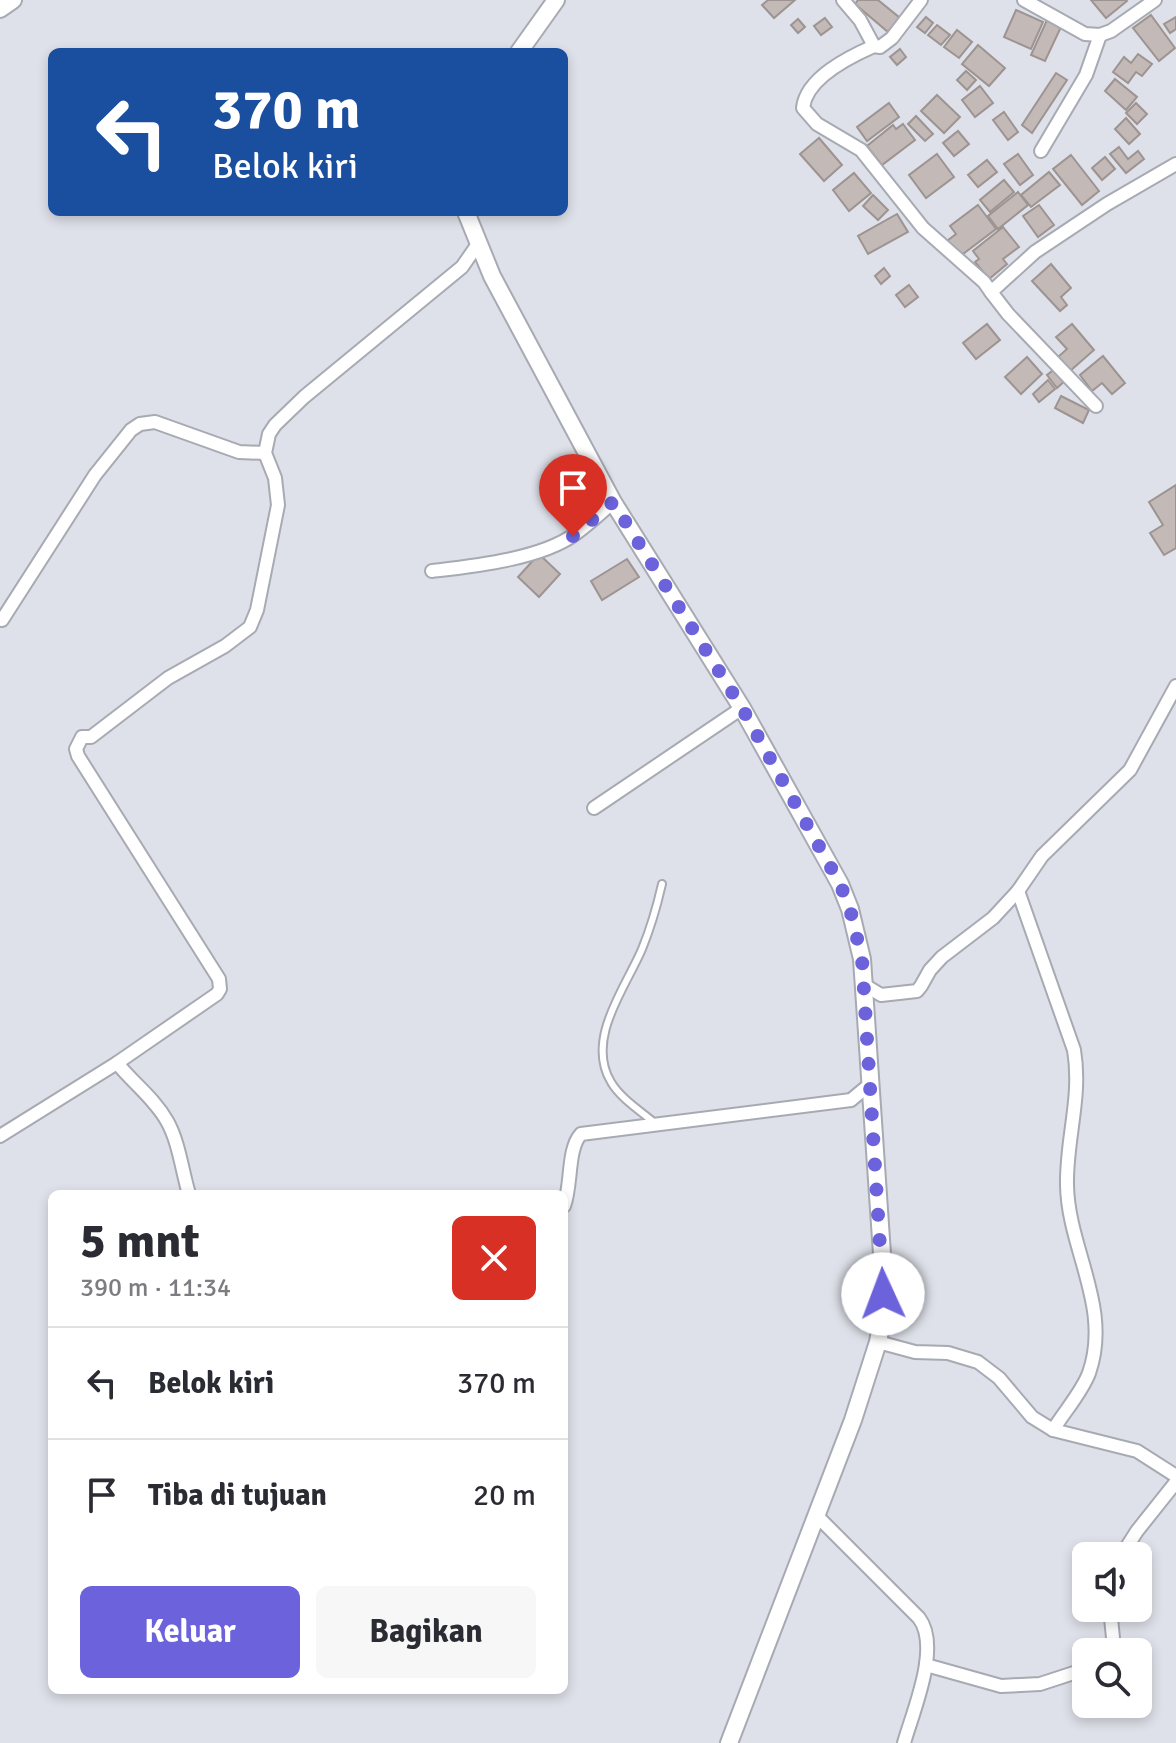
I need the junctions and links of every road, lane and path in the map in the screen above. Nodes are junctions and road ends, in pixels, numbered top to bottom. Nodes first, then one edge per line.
1 (13, 0) edge
2 (556, 0) edge
3 (843, 0) edge
4 (921, 0) edge
5 (1024, 0) edge
6 (1155, 0) edge
7 (0, 9) edge
8 (1100, 35) junction
9 (874, 46) junction
10 (522, 48) edge
11 (1041, 151) dead end
12 (1176, 164) edge
13 (468, 216) edge
14 (478, 244) junction
15 (991, 292) junction
16 (1096, 406) dead end
17 (265, 453) junction
18 (613, 502) junction
19 (432, 571) dead end
20 (2, 620) edge
21 (1176, 686) edge
22 (742, 708) junction
23 (1171, 711) edge
24 (594, 808) dead end
25 (662, 884) dead end
26 (1018, 891) junction
27 (863, 984) junction
28 (117, 1063) junction
29 (869, 1085) junction
30 (656, 1124) junction
31 (0, 1136) edge
32 (188, 1190) edge
33 (567, 1190) edge
34 (878, 1342) junction
35 (1053, 1430) junction
36 (1176, 1476) edge
37 (1176, 1482) edge
38 (816, 1515) junction
39 (1130, 1542) edge
40 (926, 1665) junction
41 (1072, 1674) edge
42 (729, 1743) edge
43 (904, 1743) edge

1 - 7 street
2 - 10 street
3 - 9 street
4 - 9 street
5 - 8 street
6 - 8 street
8 - 11 street
9 - 15 street
12 - 15 street
13 - 14 street
14 - 17 street
14 - 18 street
15 - 16 street
17 - 20 street
17 - 28 street
18 - 19 street
18 - 22 street
21 - 23 street
22 - 24 street
22 - 27 street
23 - 26 street
25 - 30 lane
26 - 27 street
26 - 35 street
27 - 29 street
28 - 31 street
28 - 32 street
29 - 30 street
29 - 34 street
30 - 33 street
34 - 35 street
34 - 38 street
35 - 36 street
37 - 39 street
38 - 40 street
38 - 42 street
40 - 41 street
40 - 43 street

